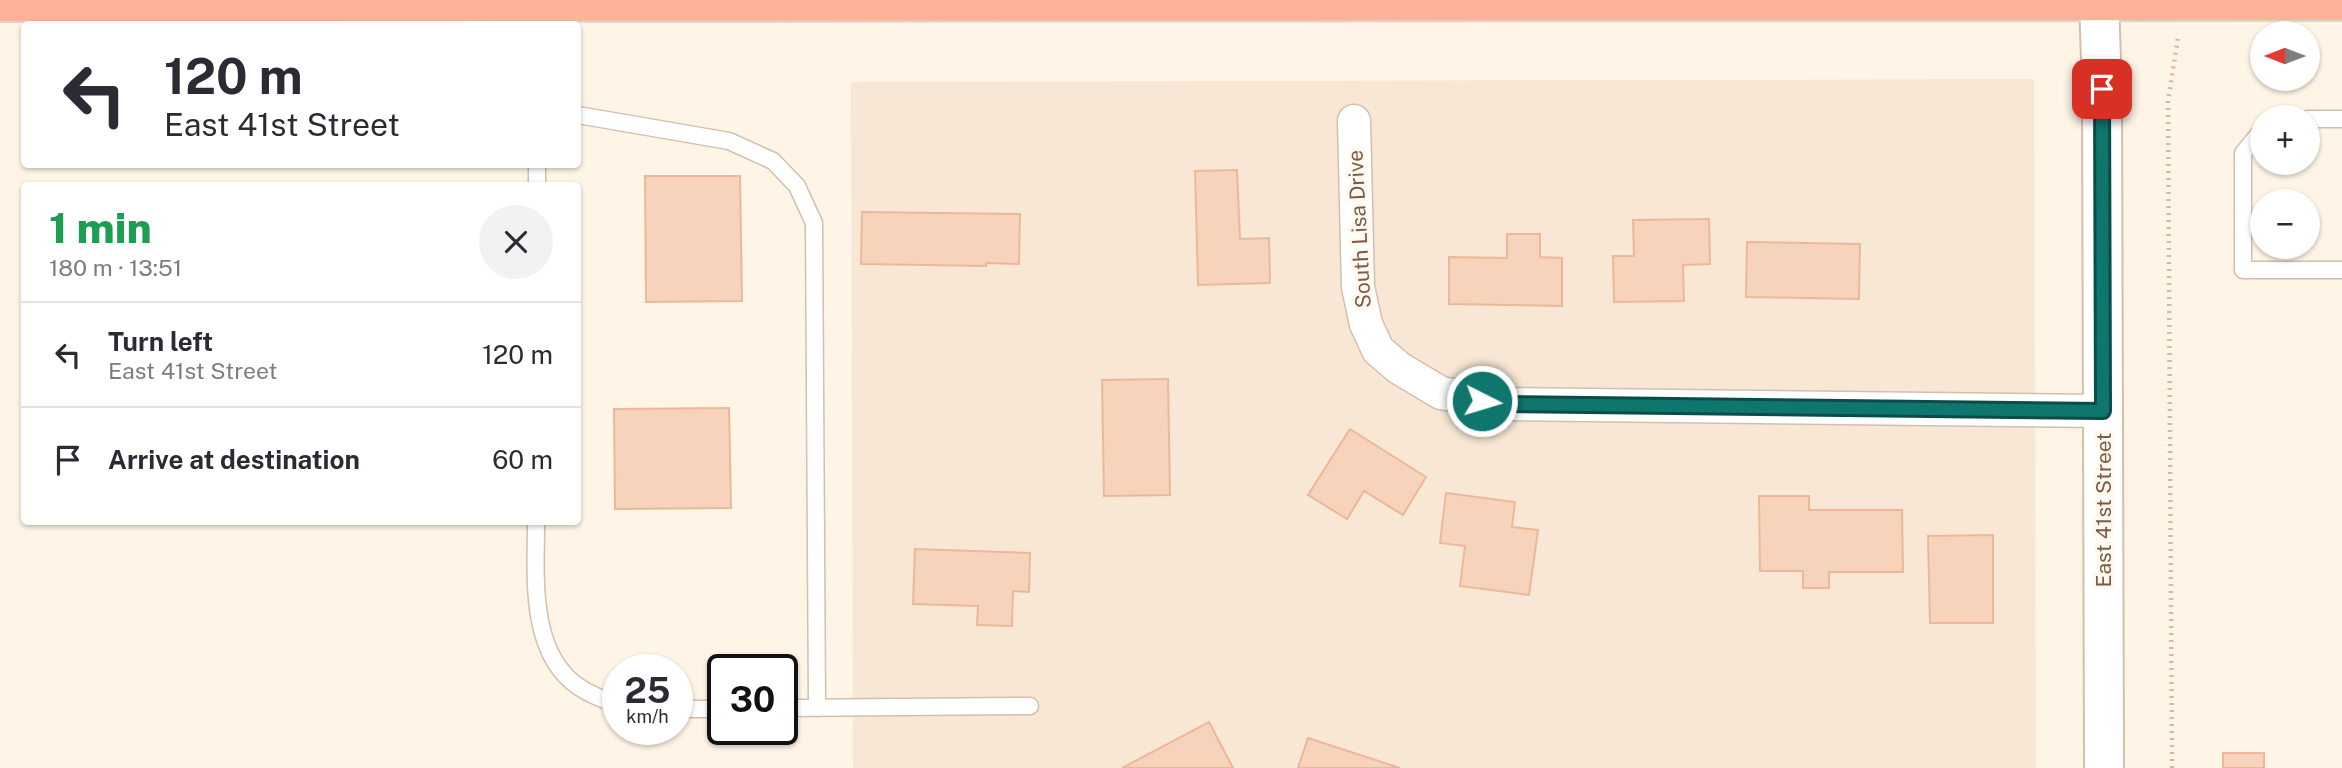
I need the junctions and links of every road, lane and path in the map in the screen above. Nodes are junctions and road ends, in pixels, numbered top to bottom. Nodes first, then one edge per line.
1 (2099, 0) edge
2 (2184, 1) edge
3 (2342, 1) edge
4 (0, 2) edge
5 (538, 7) edge
6 (581, 116) edge
7 (2320, 119) edge
8 (2342, 120) edge
9 (1354, 121) dead end
10 (2250, 145) edge
11 (2342, 270) edge
12 (2103, 411) junction
13 (536, 525) edge
14 (602, 698) edge
15 (1030, 706) dead end
16 (798, 708) edge
17 (817, 708) junction
18 (2104, 768) edge
19 (2172, 768) edge

1 - 2 highway
1 - 5 highway
1 - 12 main road, East 41st Street
2 - 3 highway
2 - 19 path
4 - 5 highway
6 - 17 lane
7 - 8 lane
9 - 12 street, South Lisa Drive
10 - 11 lane
12 - 18 main road, East 41st Street
13 - 14 lane
15 - 17 lane
16 - 17 lane

